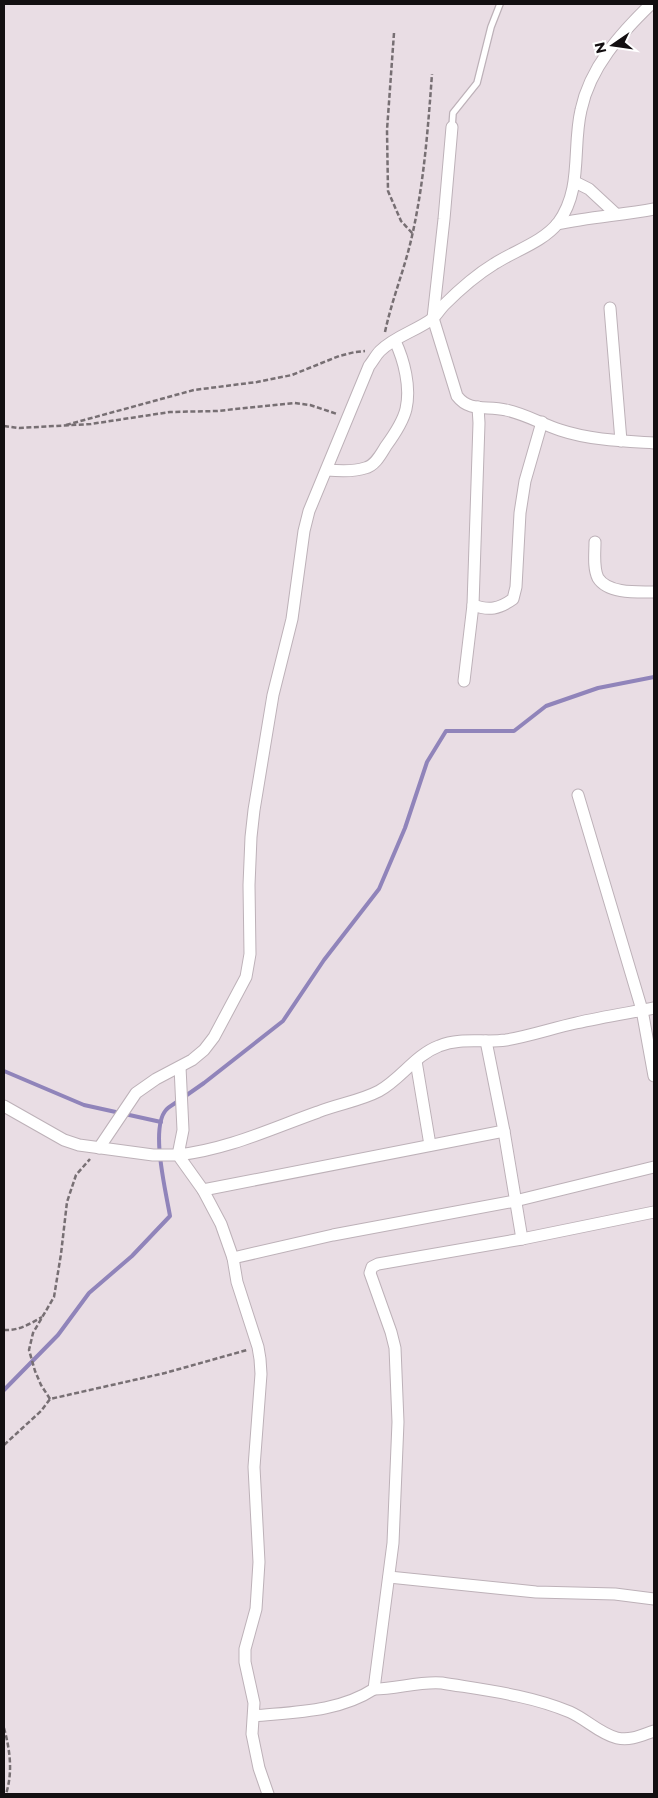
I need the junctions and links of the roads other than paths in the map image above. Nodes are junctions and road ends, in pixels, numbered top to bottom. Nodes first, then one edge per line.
1 (500, 4) edge
2 (651, 4) edge
3 (452, 127) joint
4 (575, 182) junction
5 (654, 210) edge
6 (616, 214) junction
7 (557, 224) junction
8 (610, 308) dead end
9 (433, 318) junction
10 (395, 341) junction
11 (478, 407) junction
12 (542, 422) junction
13 (621, 441) junction
14 (654, 443) edge
15 (327, 470) junction
16 (595, 542) dead end
17 (654, 592) edge
18 (472, 605) junction
19 (464, 681) dead end
20 (578, 795) dead end
21 (654, 1008) edge
22 (642, 1010) junction
23 (486, 1040) junction
24 (416, 1061) junction
25 (180, 1067) junction
26 (654, 1076) edge
27 (4, 1106) edge
28 (504, 1131) junction
29 (430, 1145) junction
30 (99, 1148) junction
31 (178, 1155) junction
32 (654, 1166) edge
33 (203, 1190) junction
34 (516, 1201) junction
35 (654, 1212) edge
36 (522, 1239) junction
37 (233, 1258) junction
38 (389, 1577) junction
39 (654, 1599) edge
40 (374, 1689) junction
41 (254, 1716) junction
42 (654, 1731) edge
43 (268, 1794) edge

1 - 3 lane
2 - 4 street
3 - 9 street
4 - 6 street
4 - 7 street
5 - 6 street
6 - 7 street
7 - 9 street
8 - 13 street
9 - 10 street
9 - 11 street
10 - 15 street
10 - 15 street
11 - 12 street
11 - 18 street
12 - 13 street
12 - 18 street
13 - 14 street
15 - 25 street
16 - 17 street
18 - 19 street
20 - 22 street
21 - 22 street
22 - 23 street
22 - 26 street
23 - 24 street
23 - 28 street
24 - 29 street
24 - 31 street
25 - 30 street
25 - 31 street
27 - 30 street
28 - 29 street
28 - 34 street
29 - 33 street
30 - 31 street
31 - 33 street
32 - 34 street
33 - 37 street
34 - 36 street
34 - 37 street
35 - 36 street
36 - 38 street
37 - 41 street
38 - 39 street
38 - 40 street
40 - 41 street
40 - 42 street
41 - 43 street

